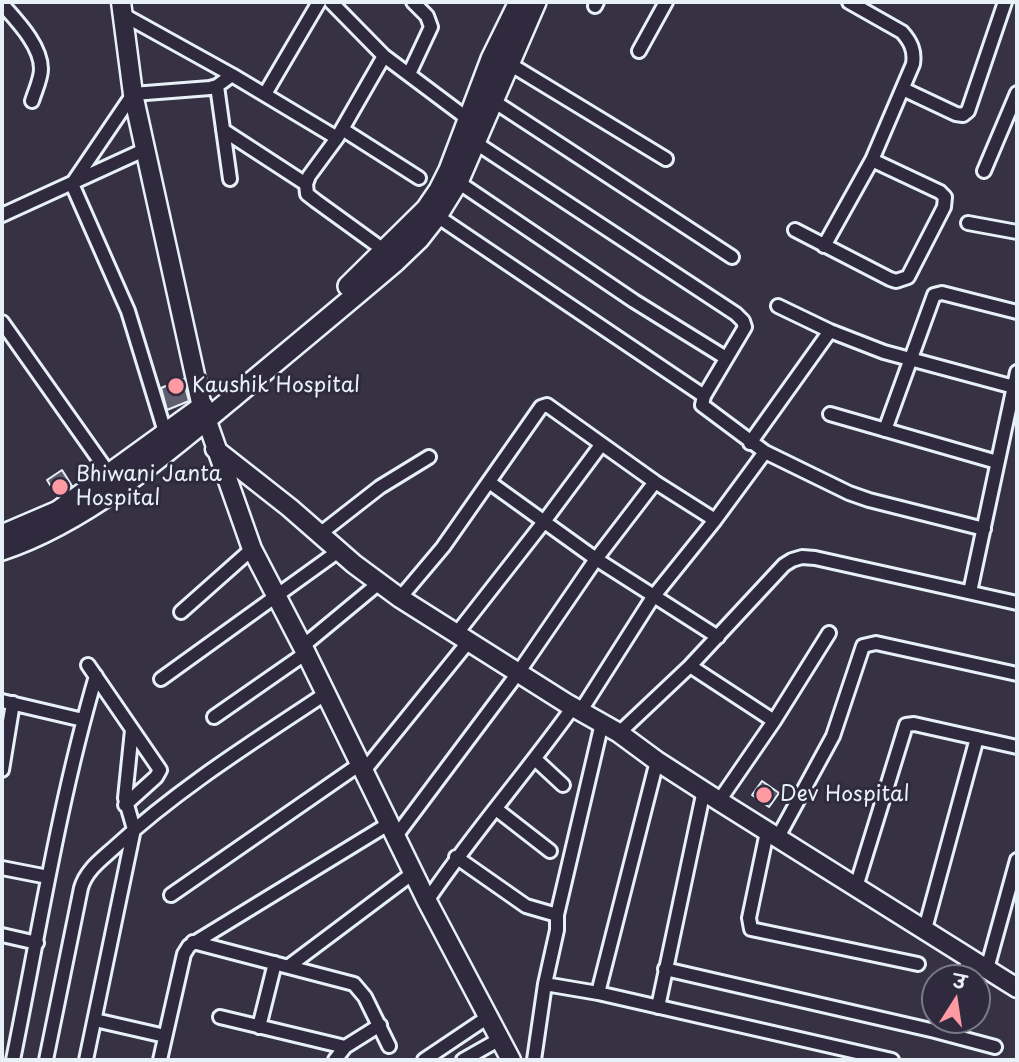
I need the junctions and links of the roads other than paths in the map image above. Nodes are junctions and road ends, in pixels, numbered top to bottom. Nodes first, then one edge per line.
1 (319, 2) edge
2 (331, 2) edge
3 (413, 2) edge
4 (519, 2) edge
5 (536, 2) edge
6 (666, 2) edge
7 (849, 2) edge
8 (1005, 2) edge
9 (2, 4) edge
10 (122, 8) edge
11 (639, 51) dead end
12 (384, 56) junction
13 (508, 63) junction
14 (409, 74) junction
15 (232, 75) junction
16 (217, 86) junction
17 (903, 89) junction
18 (1017, 93) edge
19 (133, 94) junction
20 (265, 94) junction
21 (492, 100) junction
22 (33, 101) dead end
23 (223, 130) junction
24 (475, 130) junction
25 (340, 133) junction
26 (144, 150) junction
27 (666, 159) dead end
28 (872, 160) junction
29 (984, 171) dead end
30 (418, 178) dead end
31 (230, 179) dead end
32 (458, 182) junction
33 (72, 184) junction
34 (306, 184) junction
35 (2, 215) edge
36 (437, 216) junction
37 (968, 223) dead end
38 (795, 230) dead end
39 (1017, 232) edge
40 (824, 246) junction
41 (385, 251) junction
42 (732, 257) dead end
43 (778, 306) dead end
44 (1017, 312) edge
45 (2, 322) edge
46 (830, 331) junction
47 (726, 358) junction
48 (912, 360) junction
49 (1017, 372) edge
50 (1014, 387) junction
51 (704, 396) junction
52 (204, 413) junction
53 (830, 414) dead end
54 (885, 430) junction
55 (165, 432) junction
56 (750, 443) junction
57 (601, 445) junction
58 (215, 449) junction
59 (765, 452) junction
60 (429, 457) dead end
61 (997, 462) junction
62 (110, 475) junction
63 (489, 482) junction
64 (655, 482) junction
65 (715, 520) junction
66 (544, 523) junction
67 (984, 528) junction
68 (321, 533) junction
69 (2, 535) edge
70 (252, 549) junction
71 (2, 550) edge
72 (340, 550) junction
73 (596, 559) junction
74 (379, 583) junction
75 (970, 592) junction
76 (275, 595) junction
77 (653, 597) junction
78 (400, 598) junction
79 (1017, 603) edge
80 (181, 612) dead end
81 (830, 633) dead end
82 (463, 637) junction
83 (718, 637) junction
84 (304, 650) junction
85 (88, 665) dead end
86 (690, 666) junction
87 (518, 673) junction
88 (1017, 674) edge
89 (96, 676) junction
90 (161, 679) dead end
91 (325, 694) junction
92 (8, 702) edge
93 (577, 709) junction
94 (214, 717) dead end
95 (83, 720) junction
96 (774, 721) junction
97 (602, 723) junction
98 (132, 730) junction
99 (619, 733) junction
100 (977, 738) junction
101 (1017, 747) edge
102 (535, 759) junction
103 (657, 761) junction
104 (3, 762) edge
105 (361, 768) junction
106 (563, 785) dead end
107 (704, 790) junction
108 (719, 802) junction
109 (125, 805) junction
110 (496, 809) junction
111 (134, 829) junction
112 (393, 830) junction
113 (772, 835) junction
114 (550, 851) dead end
115 (456, 857) junction
116 (1017, 860) edge
117 (2, 867) edge
118 (413, 873) junction
119 (48, 877) junction
120 (856, 887) junction
121 (171, 895) dead end
122 (426, 901) junction
123 (557, 915) junction
124 (925, 929) junction
125 (2, 935) edge
126 (193, 942) junction
127 (37, 943) junction
128 (970, 959) junction
129 (275, 963) junction
130 (918, 964) dead end
131 (968, 964) edge
132 (978, 964) edge
133 (987, 964) edge
134 (289, 966) junction
135 (665, 969) junction
136 (991, 972) edge
137 (545, 984) junction
138 (1017, 988) edge
139 (598, 993) junction
140 (658, 1007) junction
141 (220, 1017) dead end
142 (488, 1017) junction
143 (95, 1020) junction
144 (921, 1022) edge
145 (380, 1025) junction
146 (259, 1027) junction
147 (962, 1034) edge
148 (166, 1035) junction
149 (500, 1039) junction
150 (389, 1046) dead end
151 (995, 1046) dead end
152 (345, 1047) junction
153 (13, 1060) edge
154 (46, 1060) edge
155 (86, 1060) edge
156 (160, 1060) edge
157 (335, 1060) edge
158 (424, 1060) edge
159 (463, 1060) edge
160 (511, 1060) edge
161 (534, 1060) edge
162 (892, 1060) edge

1 - 20 street
2 - 12 street
3 - 14 street
4 - 24 main road
5 - 13 main road
6 - 11 street
7 - 17 street
8 - 17 street
9 - 22 street
10 - 15 street
10 - 19 street
12 - 14 street
12 - 25 street
13 - 21 main road
13 - 27 street
14 - 24 street
15 - 16 street
15 - 20 street
16 - 19 street
16 - 23 street
17 - 28 street
18 - 29 street
19 - 26 street
19 - 33 street
20 - 25 street
21 - 24 main road
21 - 42 street
23 - 31 street
23 - 34 street
24 - 32 main road
24 - 41 main road
24 - 47 street
25 - 30 street
25 - 34 street
26 - 33 street
26 - 52 street
28 - 40 street
28 - 40 street
32 - 36 main road
32 - 47 street
33 - 35 street
33 - 55 street
34 - 41 street
36 - 51 street
36 - 52 main road
37 - 39 street
38 - 40 street
41 - 52 main road
43 - 46 street
44 - 48 street
45 - 62 street
46 - 48 street
46 - 56 street
47 - 51 street
48 - 50 street
48 - 54 street
49 - 50 street
50 - 61 street
51 - 56 street
52 - 55 main road
52 - 58 street
52 - 71 main road
53 - 54 street
54 - 61 street
55 - 62 main road
56 - 59 street
57 - 63 street
57 - 64 street
57 - 66 street
58 - 68 street
58 - 70 street
59 - 65 street
59 - 67 street
60 - 68 street
61 - 67 street
62 - 69 main road
63 - 66 street
63 - 78 street
64 - 65 street
64 - 73 street
65 - 77 street
66 - 73 street
66 - 82 street
67 - 75 street
68 - 72 street
70 - 76 street
70 - 80 street
72 - 74 street
72 - 76 street
73 - 77 street
73 - 87 street
74 - 78 street
74 - 84 street
75 - 79 street
75 - 83 street
76 - 84 street
76 - 90 street
77 - 83 street
77 - 93 street
78 - 82 street
81 - 96 street
82 - 87 street
82 - 105 street
83 - 86 street
84 - 91 street
84 - 94 street
85 - 89 street
86 - 96 street
86 - 99 street
87 - 93 street
87 - 112 street
88 - 113 street
89 - 95 street
89 - 98 street
91 - 105 street
91 - 111 street
92 - 95 street
92 - 104 street
93 - 97 street
93 - 102 street
95 - 119 street
96 - 108 street
97 - 99 street
97 - 123 street
98 - 109 street
98 - 109 street
99 - 103 street
100 - 101 street
100 - 120 street
100 - 124 street
102 - 106 street
102 - 110 street
103 - 107 street
103 - 139 street
105 - 112 street
105 - 121 street
107 - 108 street
107 - 135 street
108 - 113 street
109 - 111 street
110 - 114 street
110 - 115 street
111 - 143 street
111 - 154 street
112 - 118 street
112 - 126 street
113 - 120 street
113 - 130 street
115 - 122 street
115 - 123 street
116 - 133 street
117 - 119 street
118 - 122 street
118 - 134 street
119 - 127 street
120 - 124 street
122 - 142 street
123 - 137 street
124 - 128 street
125 - 127 street
126 - 129 street
126 - 148 street
127 - 153 street
128 - 131 street
128 - 132 street
129 - 134 street
129 - 146 street
134 - 145 street
135 - 140 street
135 - 144 street
136 - 138 street
137 - 139 street
137 - 161 street
139 - 140 street
140 - 162 street
141 - 146 street
142 - 149 street
142 - 158 street
143 - 148 street
143 - 155 street
145 - 150 street
145 - 152 street
146 - 152 street
147 - 151 street
148 - 156 street
149 - 159 street
149 - 160 street
152 - 157 street

